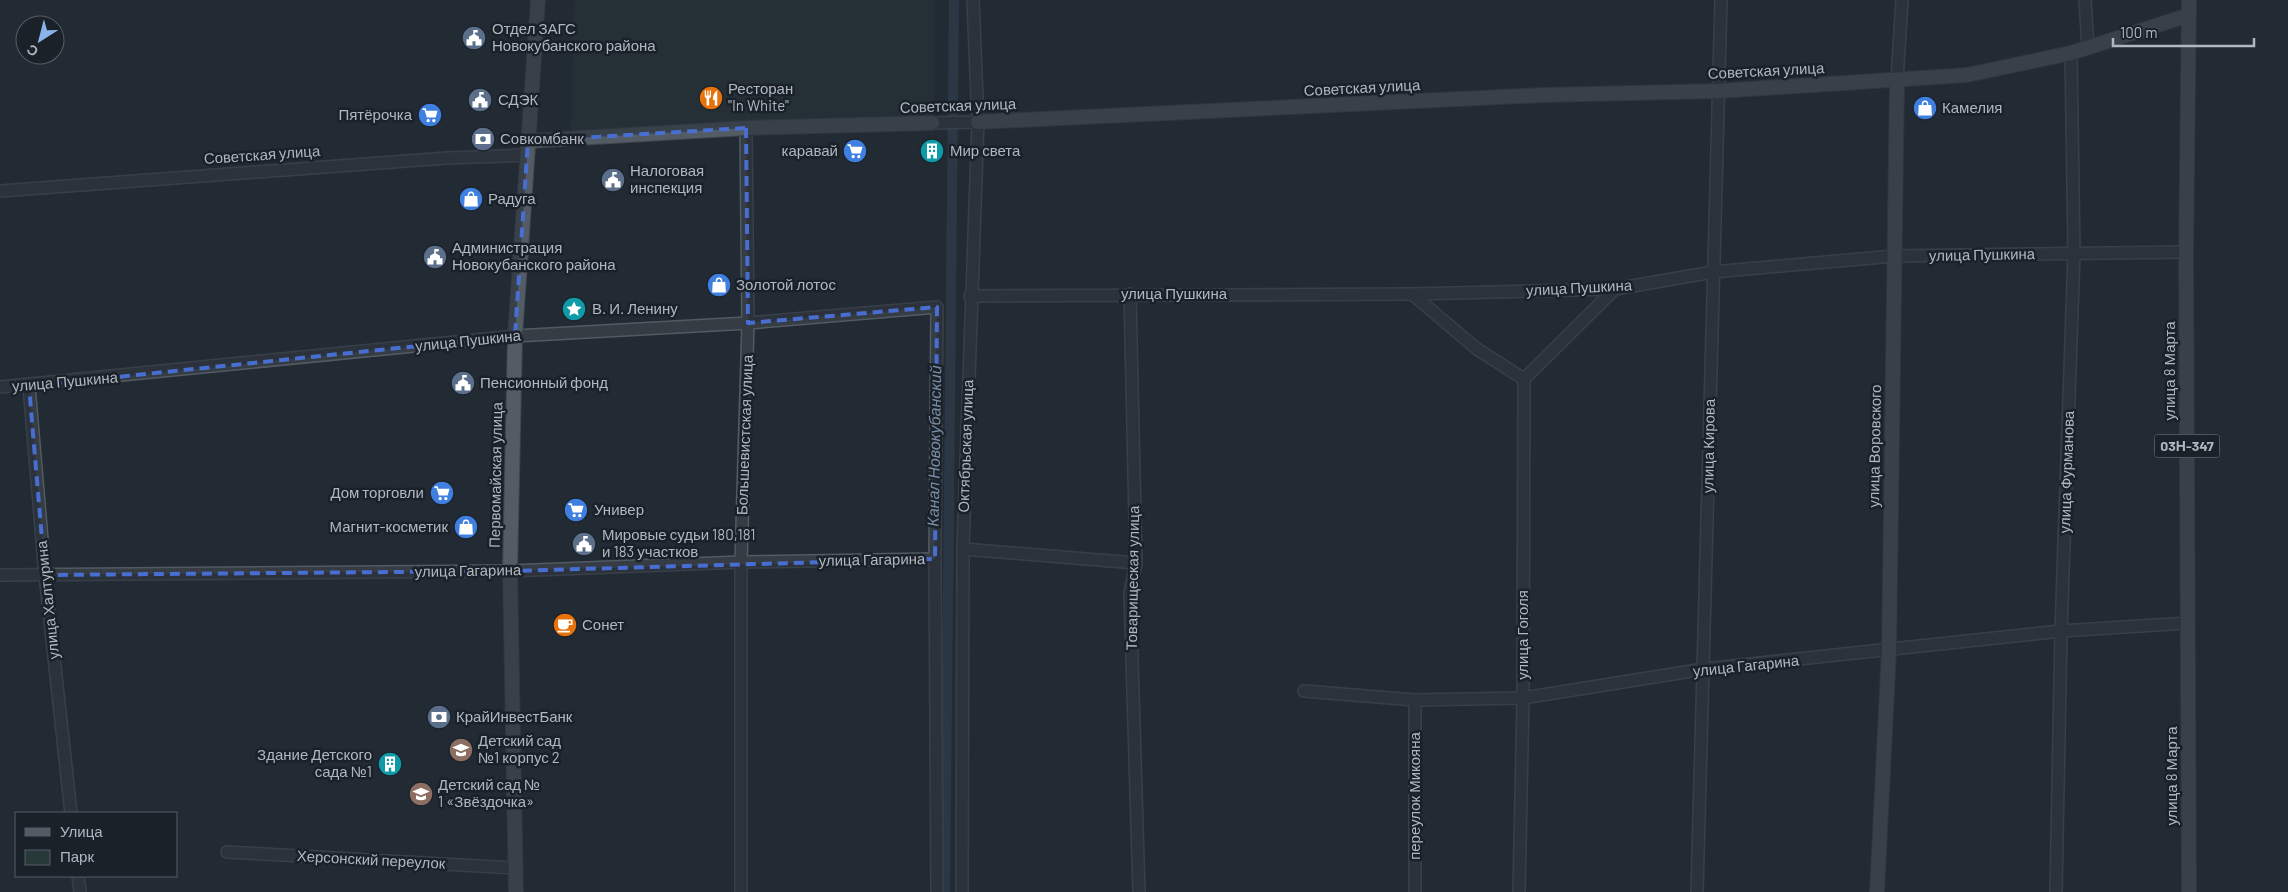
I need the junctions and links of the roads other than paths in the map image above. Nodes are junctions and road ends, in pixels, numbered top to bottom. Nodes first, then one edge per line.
1 (538, 0) edge
2 (973, 0) edge
3 (1720, 0) edge
4 (1902, 0) edge
5 (2085, 0) edge
6 (2189, 0) edge
7 (2189, 15) junction
8 (2088, 47) junction
9 (2072, 53) junction
10 (1897, 80) junction
11 (1718, 91) junction
12 (978, 122) junction
13 (932, 123) joint
14 (746, 128) junction
15 (527, 148) junction
16 (0, 191) edge
17 (2186, 252) junction
18 (2074, 253) junction
19 (1894, 256) junction
20 (1713, 272) junction
21 (1615, 289) junction
22 (1130, 294) junction
23 (1412, 294) junction
24 (970, 296) junction
25 (938, 307) joint
26 (748, 322) junction
27 (515, 336) junction
28 (1524, 379) junction
29 (29, 386) junction
30 (0, 387) edge
31 (963, 550) junction
32 (935, 559) junction
33 (741, 562) junction
34 (1136, 563) junction
35 (510, 571) junction
36 (0, 575) edge
37 (45, 575) junction
38 (2188, 623) junction
39 (2061, 631) junction
40 (1889, 650) junction
41 (1704, 669) junction
42 (1304, 691) dead end
43 (1523, 698) junction
44 (1415, 700) junction
45 (71, 812) edge
46 (227, 852) dead end
47 (515, 868) junction
48 (78, 877) edge
49 (80, 892) edge
50 (516, 892) edge
51 (741, 892) edge
52 (937, 892) edge
53 (962, 892) edge
54 (1139, 892) edge
55 (1415, 892) edge
56 (1519, 892) edge
57 (1697, 892) edge
58 (1877, 892) edge
59 (2056, 892) edge
60 (2189, 892) edge

1 - 15 main road, Первомайская улица
2 - 12 street, Октябрьская улица
3 - 11 street, улица Кирова
4 - 10 street, улица Воровского
5 - 8 street
6 - 7 main road, улица 8 Марта / 03Н-347
7 - 8 main road, Советская улица
7 - 17 main road, улица 8 Марта / 03Н-347
8 - 9 main road, Советская улица
9 - 10 main road, Советская улица
9 - 18 street, улица Фурманова
10 - 11 main road, Советская улица
10 - 19 main road, улица Воровского
11 - 12 main road, Советская улица
11 - 20 street, улица Кирова
12 - 13 street, Советская улица
12 - 24 street, Октябрьская улица
13 - 14 main road, Советская улица
14 - 15 main road, Советская улица
14 - 26 street, Большевистская улица
15 - 16 street, Советская улица
15 - 27 main road, Первомайская улица
17 - 18 street, улица Пушкина
17 - 38 main road, улица 8 Марта / 03Н-347
18 - 19 street, улица Пушкина
18 - 39 street, улица Фурманова
19 - 20 street, улица Пушкина
19 - 40 main road, улица Воровского
20 - 21 street, улица Пушкина
20 - 41 street, улица Кирова
21 - 23 street, улица Пушкина
21 - 28 street
22 - 23 street, улица Пушкина
22 - 24 street, улица Пушкина
22 - 34 street, Товарищеская улица
23 - 28 street
24 - 31 street, Октябрьская улица
25 - 26 street, улица Пушкина
25 - 32 street, Октябрьская улица
26 - 27 street, улица Пушкина
26 - 33 street, Большевистская улица
27 - 29 street, улица Пушкина
27 - 35 main road, Первомайская улица
28 - 43 street, улица Гоголя
29 - 30 street, улица Пушкина
29 - 37 street, улица Халтурина
31 - 34 street
31 - 53 street, Октябрьская улица
32 - 33 street, улица Гагарина
32 - 52 street, Октябрьская улица
33 - 35 street, улица Гагарина
33 - 51 street, Большевистская улица
34 - 54 street, Товарищеская улица
35 - 37 street, улица Гагарина
35 - 47 main road, Первомайская улица
36 - 37 street, улица Гагарина
37 - 45 street, улица Халтурина
38 - 39 street, улица Гагарина
38 - 60 main road, улица 8 Марта / 03Н-347
39 - 40 street, улица Гагарина
39 - 59 street, улица Фурманова
40 - 41 street, улица Гагарина
40 - 58 main road, улица Воровского
41 - 43 street, улица Гагарина
41 - 57 street, улица Кирова
42 - 44 street, улица Гагарина
43 - 44 street, улица Гагарина
43 - 56 street, улица Гоголя
44 - 55 street, переулок Микояна
46 - 47 street, Херсонский переулок
47 - 50 main road, Первомайская улица
48 - 49 street

